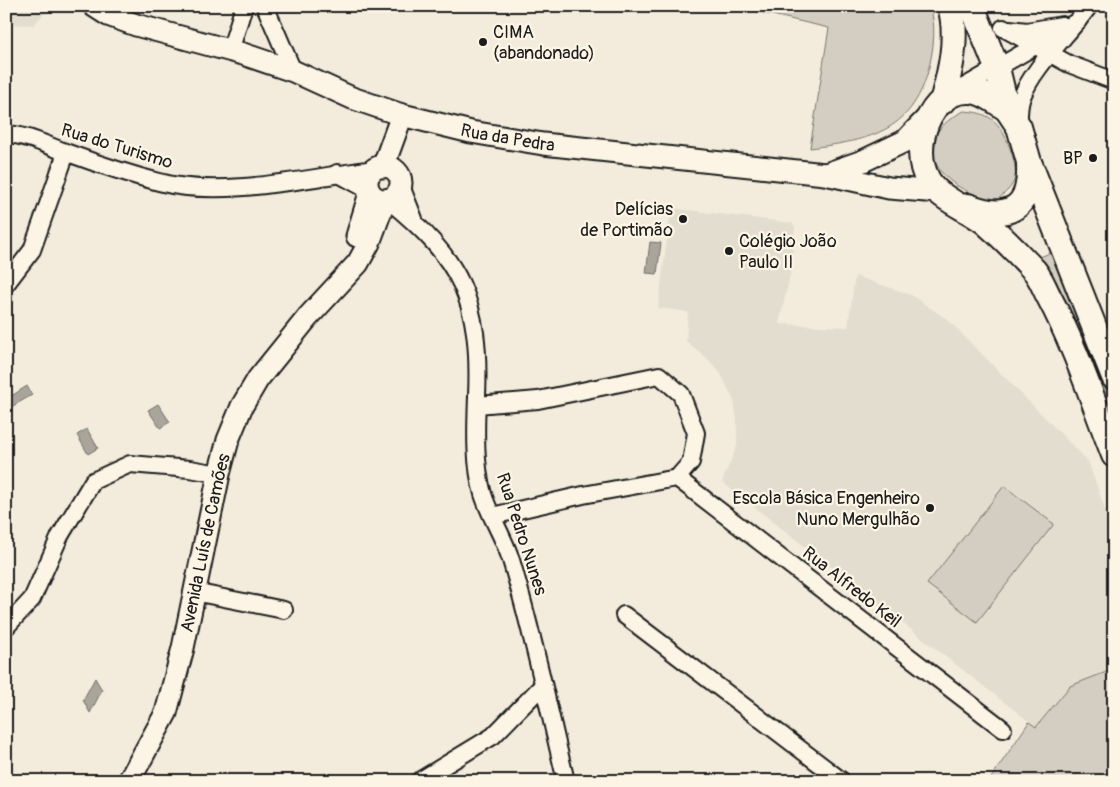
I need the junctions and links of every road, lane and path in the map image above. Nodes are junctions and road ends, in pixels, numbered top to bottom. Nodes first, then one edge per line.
1 (94, 6) edge
2 (244, 6) edge
3 (265, 6) edge
4 (950, 6) edge
5 (972, 6) edge
6 (1089, 6) edge
7 (1078, 21) junction
8 (1003, 28) junction
9 (1034, 45) junction
10 (230, 51) junction
11 (1050, 55) junction
12 (997, 68) junction
13 (293, 72) junction
14 (1114, 81) edge
15 (942, 103) junction
16 (402, 115) junction
17 (1013, 118) junction
18 (6, 134) edge
19 (66, 153) junction
20 (1029, 162) junction
21 (379, 168) junction
22 (337, 173) junction
23 (825, 174) junction
24 (382, 194) junction
25 (946, 196) junction
26 (6, 284) edge
27 (1114, 377) edge
28 (477, 405) junction
29 (1114, 455) edge
30 (218, 474) junction
31 (677, 478) junction
32 (492, 516) junction
33 (194, 592) junction
34 (284, 610) dead end
35 (624, 615) dead end
36 (6, 627) edge
37 (543, 685) junction
38 (1003, 728) dead end
39 (128, 781) edge
40 (419, 781) edge
41 (566, 781) edge
42 (842, 781) edge

1 - 10 street, Rua da Pedra
2 - 10 street
3 - 13 street
4 - 15 main road
5 - 8 street
5 - 12 main road
6 - 7 street
7 - 8 street
7 - 9 street
7 - 11 street
8 - 9 street
9 - 11 street
9 - 12 street
10 - 13 street, Rua da Pedra
11 - 14 street
11 - 17 street
12 - 15 street
12 - 17 main road
13 - 16 street, Rua da Pedra
15 - 17 main road
15 - 23 street
15 - 25 main road
16 - 21 street, Avenida Luís de Camões
16 - 23 street, Rua da Pedra
17 - 20 main road
18 - 19 street, Rua do Turismo
19 - 22 street, Rua do Turismo
19 - 26 street
20 - 25 main road
20 - 27 main road
21 - 22 street, Rua do Turismo
21 - 24 street, Avenida Luís de Camões
21 - 24 street
22 - 24 street
23 - 25 street, Rua da Pedra
24 - 28 street, Rua Pedro Nunes
24 - 30 street, Avenida Luís de Camões
25 - 29 main road
28 - 31 street
28 - 32 street, Rua Pedro Nunes
30 - 33 street, Avenida Luís de Camões
30 - 36 street
31 - 32 street
31 - 38 street, Rua Alfredo Keil
32 - 37 street, Rua Pedro Nunes
33 - 34 street
33 - 39 street, Avenida Luís de Camões
35 - 42 street
37 - 40 street
37 - 41 street, Rua Pedro Nunes

